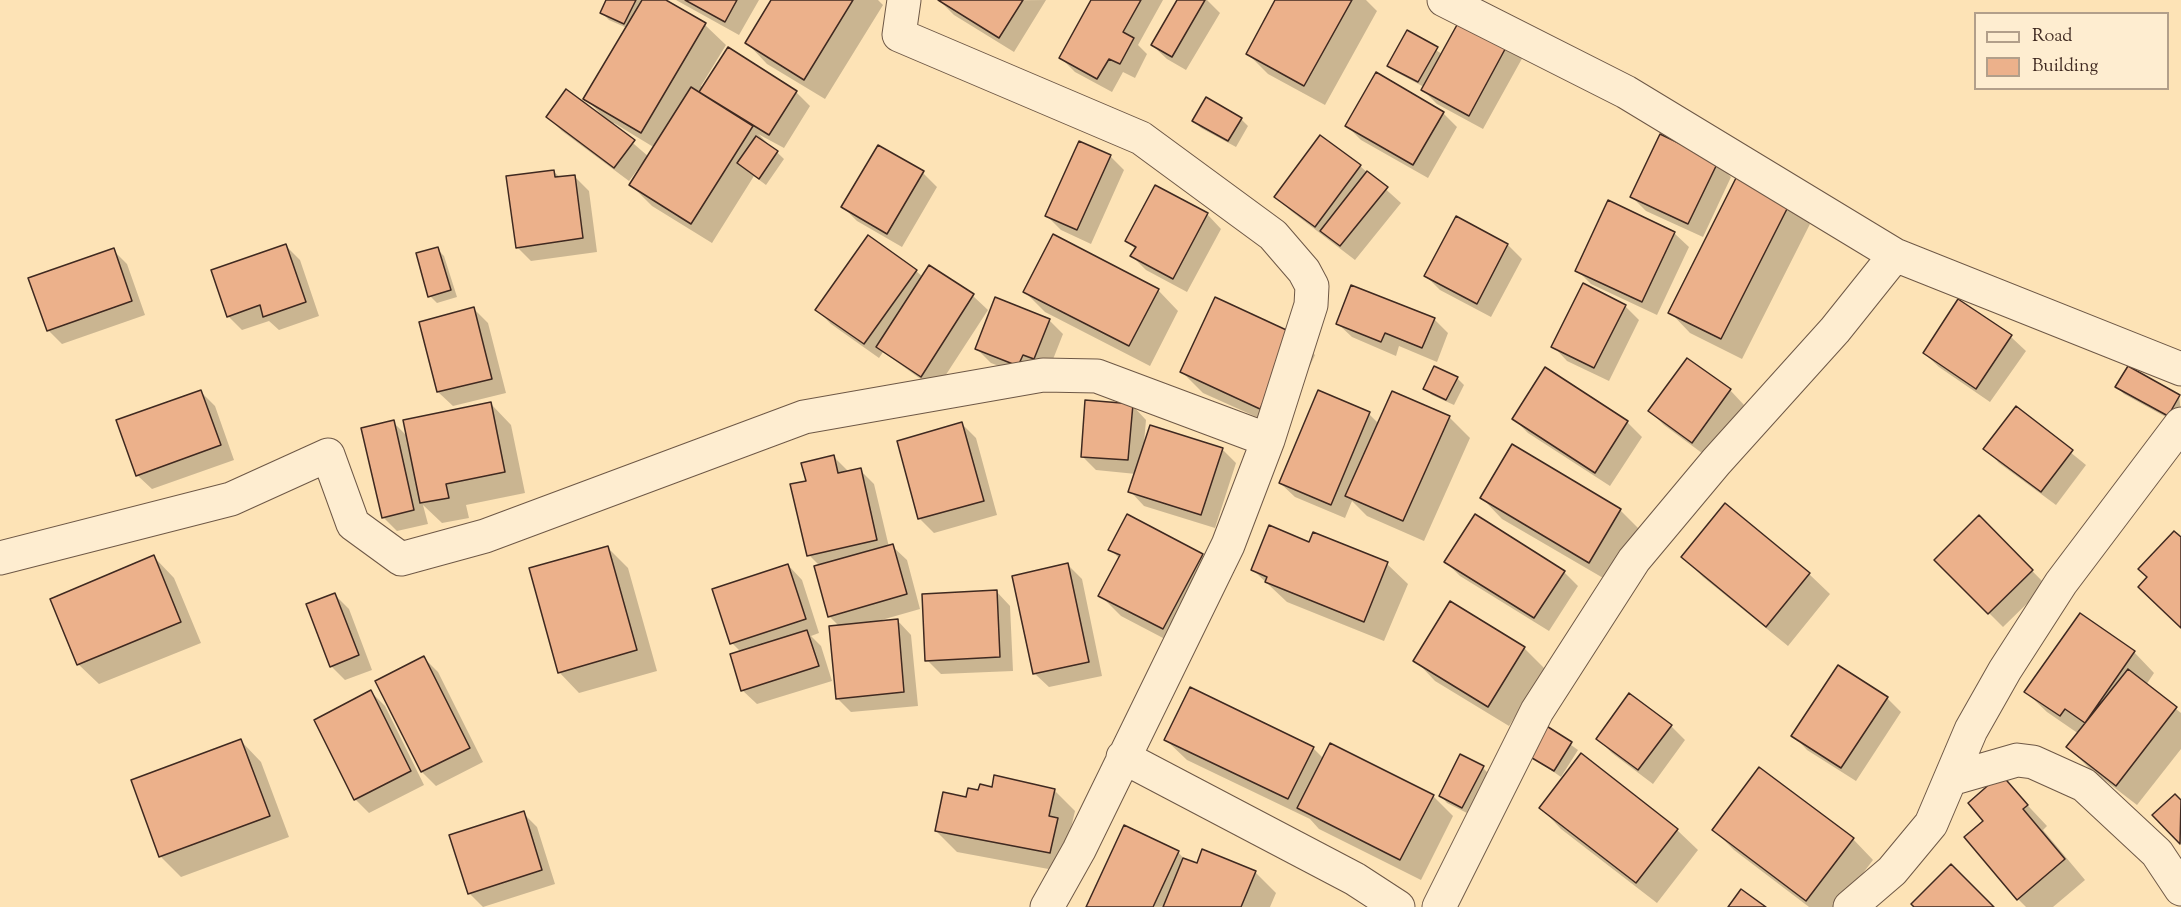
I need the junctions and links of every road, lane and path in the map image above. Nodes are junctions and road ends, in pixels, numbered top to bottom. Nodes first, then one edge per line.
1 (904, 0) edge
2 (1444, 0) edge
3 (1895, 255) junction
4 (2181, 369) edge
5 (2181, 424) edge
6 (1268, 440) junction
7 (0, 558) edge
8 (1123, 757) junction
9 (1951, 779) junction
10 (2177, 874) edge
11 (1047, 907) edge
12 (1398, 907) edge
13 (1439, 907) edge
14 (1850, 907) edge

1 - 6 street
2 - 3 street
3 - 4 street
3 - 13 street
5 - 9 street
6 - 7 street
6 - 8 street
8 - 11 street
8 - 12 street
9 - 10 street
9 - 14 street

